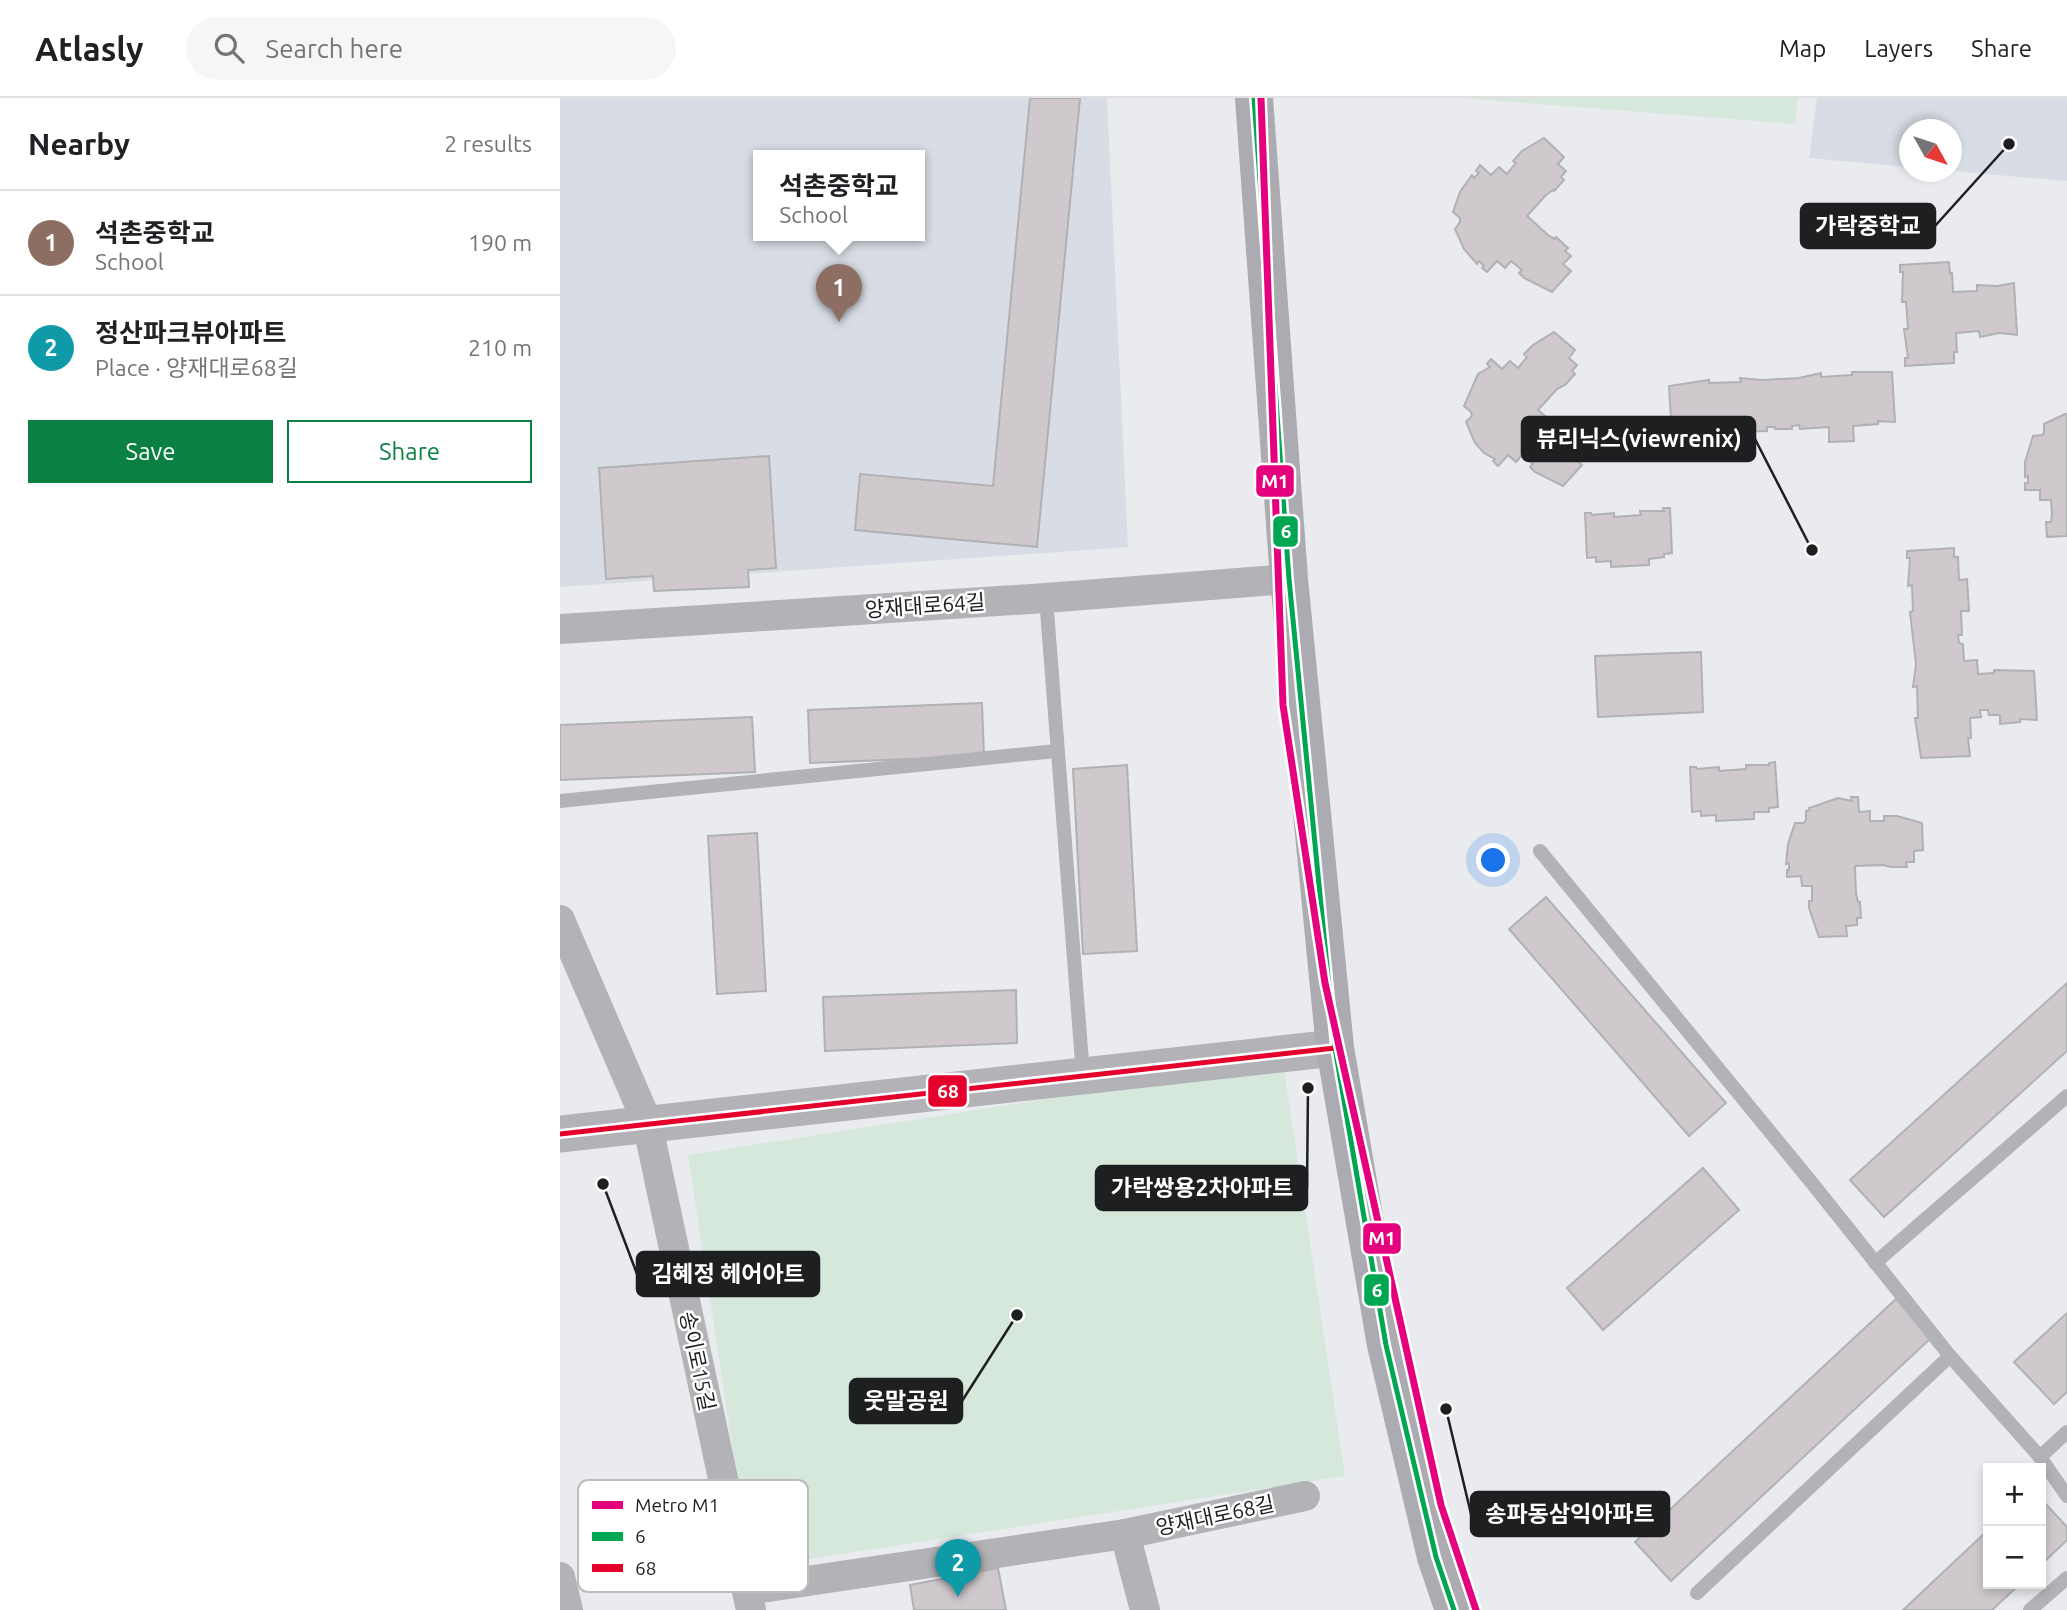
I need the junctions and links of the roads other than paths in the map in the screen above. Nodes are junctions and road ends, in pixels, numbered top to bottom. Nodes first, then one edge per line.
1 (1254, 98) edge
2 (1289, 579) junction
3 (1045, 598) junction
4 (560, 629) edge
5 (1056, 751) junction
6 (560, 801) edge
7 (1539, 851) dead end
8 (560, 920) edge
9 (1335, 1048) junction
10 (1083, 1076) junction
11 (2067, 1096) edge
12 (648, 1122) junction
13 (560, 1134) edge
14 (1875, 1263) junction
15 (1950, 1356) junction
16 (2067, 1432) edge
17 (2040, 1457) junction
18 (724, 1480) edge
19 (1305, 1496) dead end
20 (2067, 1496) edge
21 (1125, 1534) junction
22 (1436, 1557) junction
23 (560, 1577) edge
24 (2065, 1581) edge
25 (808, 1590) edge
26 (795, 1592) edge
27 (1697, 1593) dead end
28 (749, 1600) edge
29 (568, 1610) edge
30 (1145, 1610) edge
31 (1441, 1610) edge
32 (1454, 1610) edge
33 (2030, 1610) edge

1 - 2 main road
2 - 3 street, 양재대로64길
2 - 9 main road
3 - 4 street, 양재대로64길
3 - 5 lane
5 - 6 lane
5 - 10 lane
7 - 14 lane
8 - 12 street, 송이로15길
9 - 10 street
9 - 22 main road
10 - 12 street
11 - 14 lane
12 - 13 street
12 - 18 street, 송이로15길
14 - 15 lane
15 - 17 lane
15 - 27 lane
16 - 17 lane
17 - 20 lane
19 - 21 street, 양재대로68길
21 - 25 street, 양재대로68길
21 - 30 street, 양재대로68길
22 - 31 main road
22 - 32 main road
23 - 29 street
24 - 33 lane
26 - 28 street, 양재대로68길

